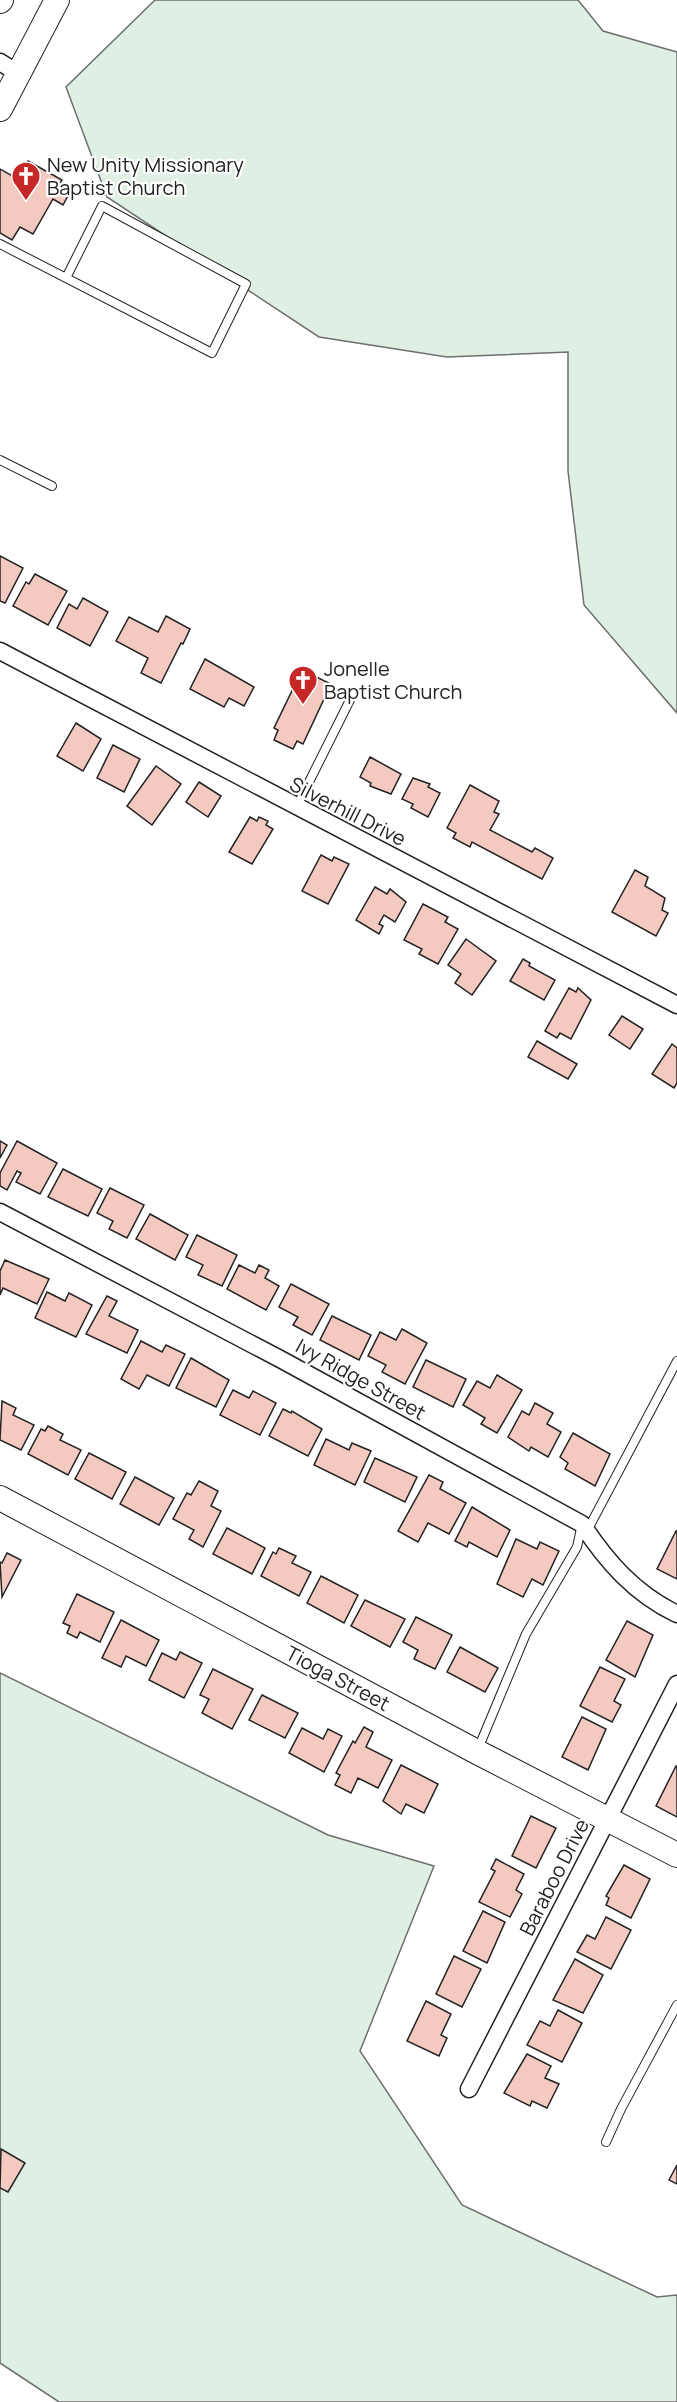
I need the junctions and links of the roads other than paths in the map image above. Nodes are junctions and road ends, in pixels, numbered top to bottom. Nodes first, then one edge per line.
1 (57, 0) edge
2 (10, 68) edge
3 (0, 109) edge
4 (0, 244) edge
5 (66, 278) junction
6 (0, 460) edge
7 (52, 486) dead end
8 (0, 651) edge
9 (353, 694) dead end
10 (297, 808) junction
11 (677, 1005) edge
12 (0, 1212) edge
13 (677, 1361) edge
14 (0, 1498) edge
15 (584, 1528) junction
16 (677, 1614) edge
17 (677, 1684) edge
18 (477, 1752) junction
19 (608, 1818) junction
20 (677, 1855) edge
21 (677, 2005) edge
22 (469, 2089) dead end
23 (606, 2142) dead end

1 - 2 street
2 - 3 street
4 - 5 lane
5 - 5 lane
6 - 7 lane
8 - 10 street, Silverhill Drive
9 - 10 lane
10 - 11 street, Silverhill Drive
12 - 15 street, Ivy Ridge Street
13 - 15 lane
14 - 18 street, Tioga Street
15 - 16 street, Ivy Ridge Street
15 - 18 lane
17 - 19 street, Baraboo Drive
18 - 19 street, Tioga Street
19 - 20 street, Tioga Street
19 - 22 street, Baraboo Drive
21 - 23 lane

